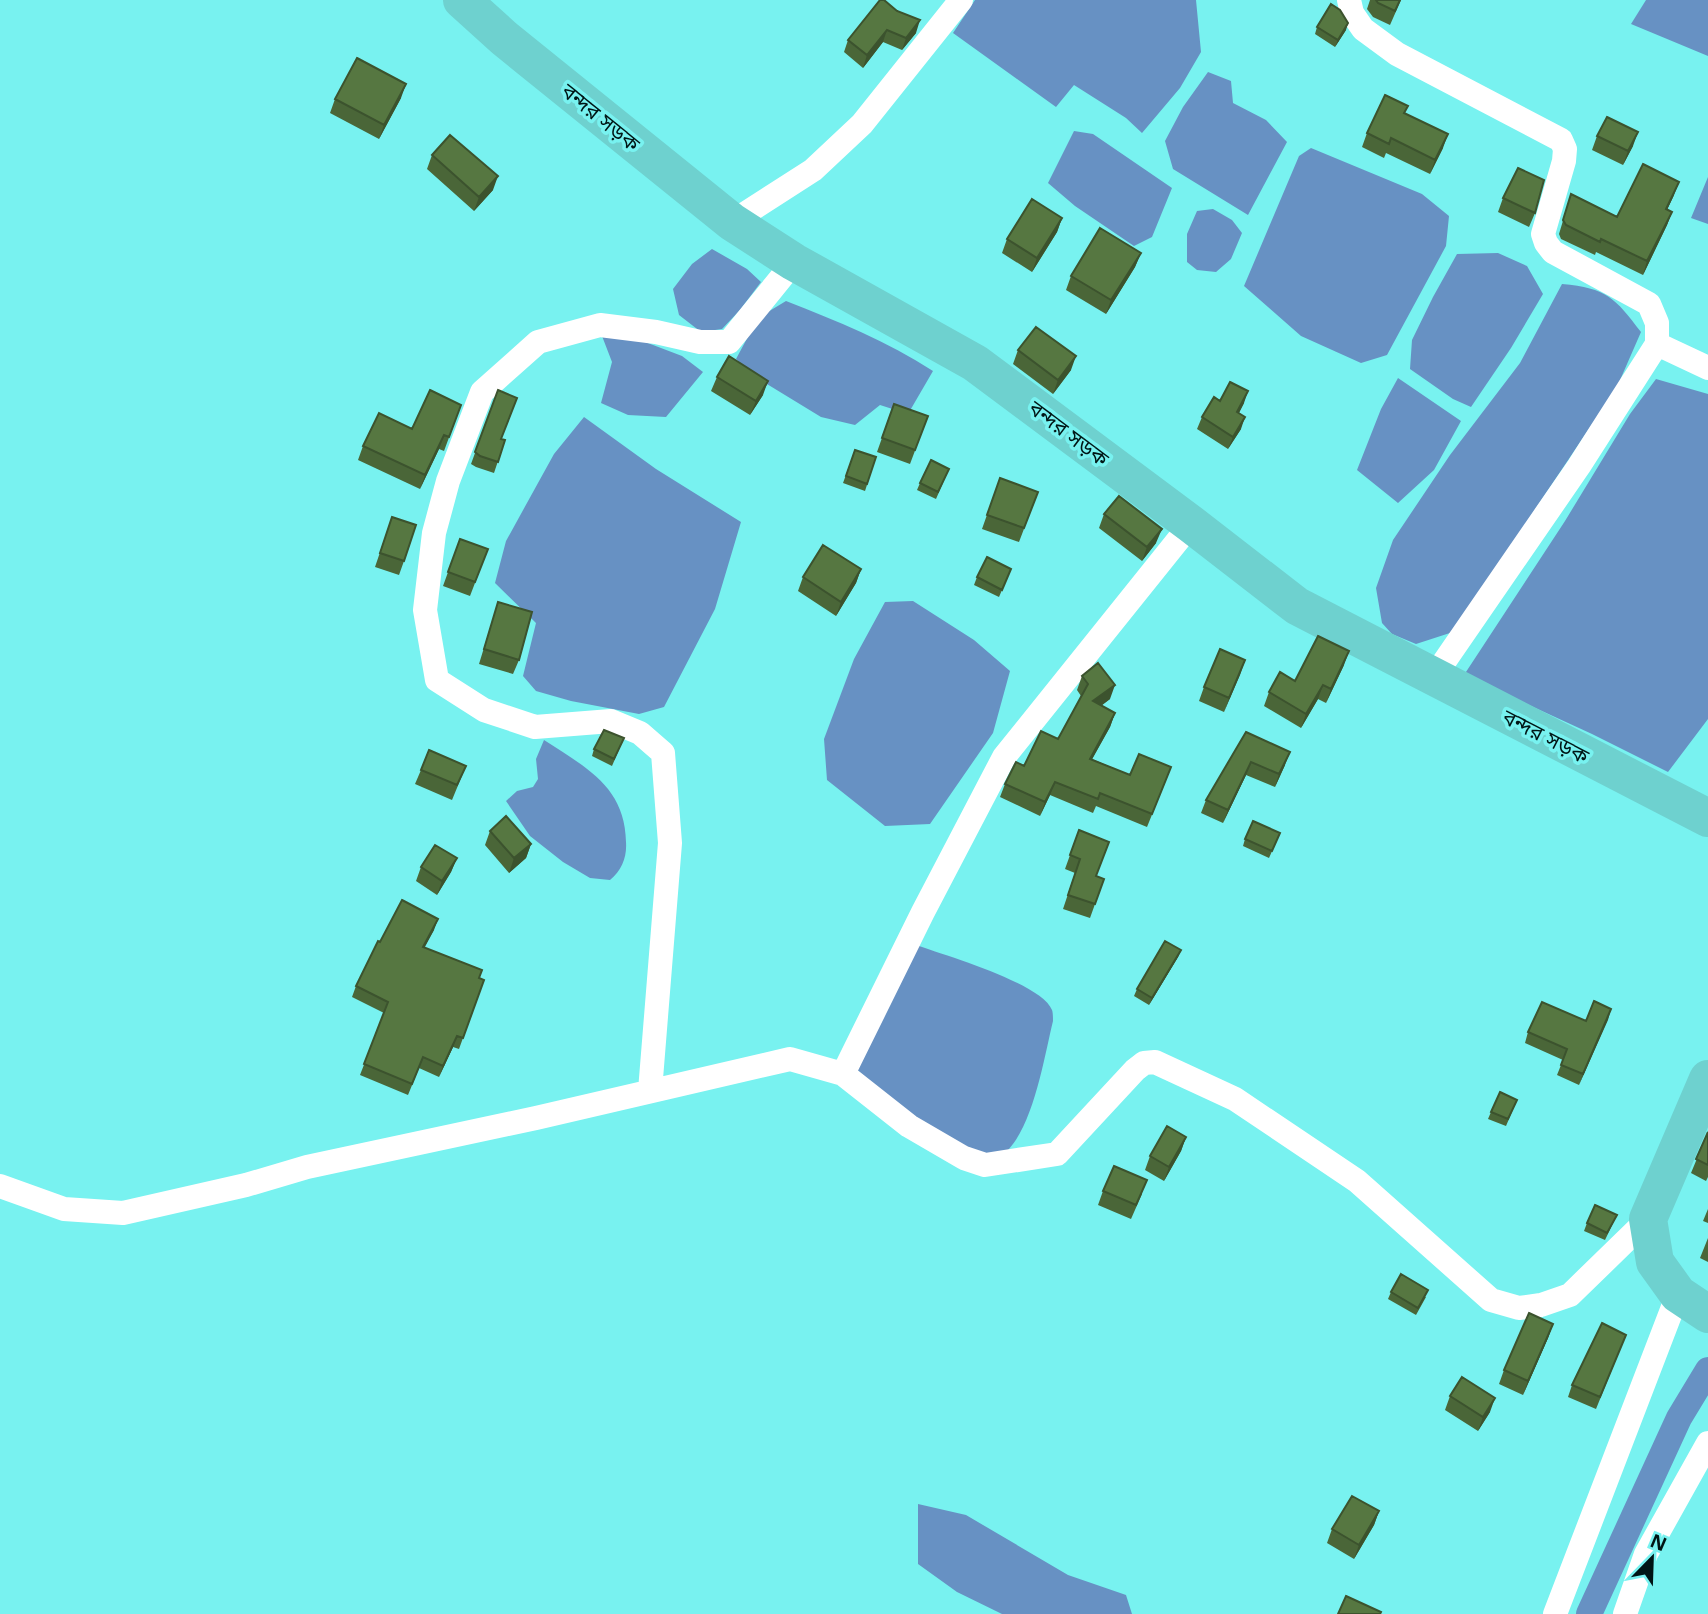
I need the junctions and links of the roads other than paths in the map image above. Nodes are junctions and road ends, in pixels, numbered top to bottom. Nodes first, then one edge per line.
1 (462, 0) edge
2 (961, 0) edge
3 (1349, 0) edge
4 (732, 222) junction
5 (794, 262) junction
6 (1657, 344) junction
7 (1708, 369) edge
8 (1191, 524) junction
9 (1433, 678) junction
10 (1708, 818) edge
11 (843, 1074) junction
12 (1708, 1079) edge
13 (650, 1091) junction
14 (0, 1186) edge
15 (1648, 1219) junction
16 (1695, 1306) edge
17 (1708, 1443) edge
18 (1555, 1614) edge
19 (1625, 1614) edge

1 - 4 highway, বন্দর সড়ক
2 - 4 street
3 - 6 street
4 - 5 highway, বন্দর সড়ক
5 - 8 highway, বন্দর সড়ক
5 - 13 street
6 - 7 street
6 - 9 street
8 - 9 highway, বন্দর সড়ক
8 - 11 street
9 - 10 highway, বন্দর সড়ক
11 - 13 street
11 - 15 street
12 - 15 highway
13 - 14 street
15 - 16 highway
16 - 18 street
17 - 19 street

